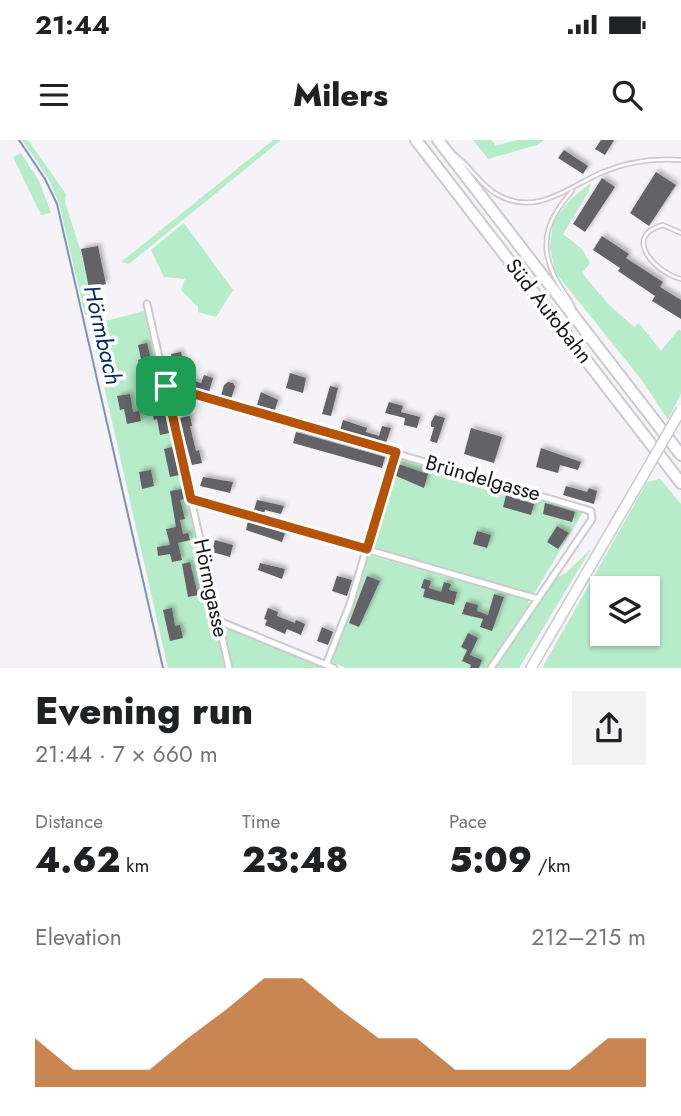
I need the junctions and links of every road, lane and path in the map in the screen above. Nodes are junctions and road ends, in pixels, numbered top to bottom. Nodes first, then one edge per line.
1 (416, 140) edge
2 (440, 142) edge
3 (681, 160) edge
4 (574, 189) junction
5 (681, 233) edge
6 (681, 279) edge
7 (147, 304) dead end
8 (581, 323) junction
9 (166, 386) junction
10 (681, 410) edge
11 (396, 452) junction
12 (681, 455) edge
13 (681, 483) edge
14 (191, 499) junction
15 (367, 549) junction
16 (538, 599) junction
17 (219, 621) junction
18 (326, 665) junction
19 (229, 668) edge
20 (334, 668) edge
21 (491, 668) edge
22 (531, 668) edge

1 - 13 highway, Süd Autobahn
2 - 4 lane
2 - 8 highway, Süd Autobahn
3 - 4 lane
4 - 8 lane
5 - 6 lane
7 - 9 street, Hörmgasse
8 - 12 highway, Süd Autobahn
9 - 11 street, Bründelgasse
9 - 14 street, Hörmgasse
10 - 22 main road, bridge
11 - 15 street
11 - 16 street, Bründelgasse
14 - 15 street
14 - 17 street, Hörmgasse
15 - 16 street
15 - 18 street
16 - 21 street
17 - 18 street
17 - 19 street, Hörmgasse
18 - 20 street

